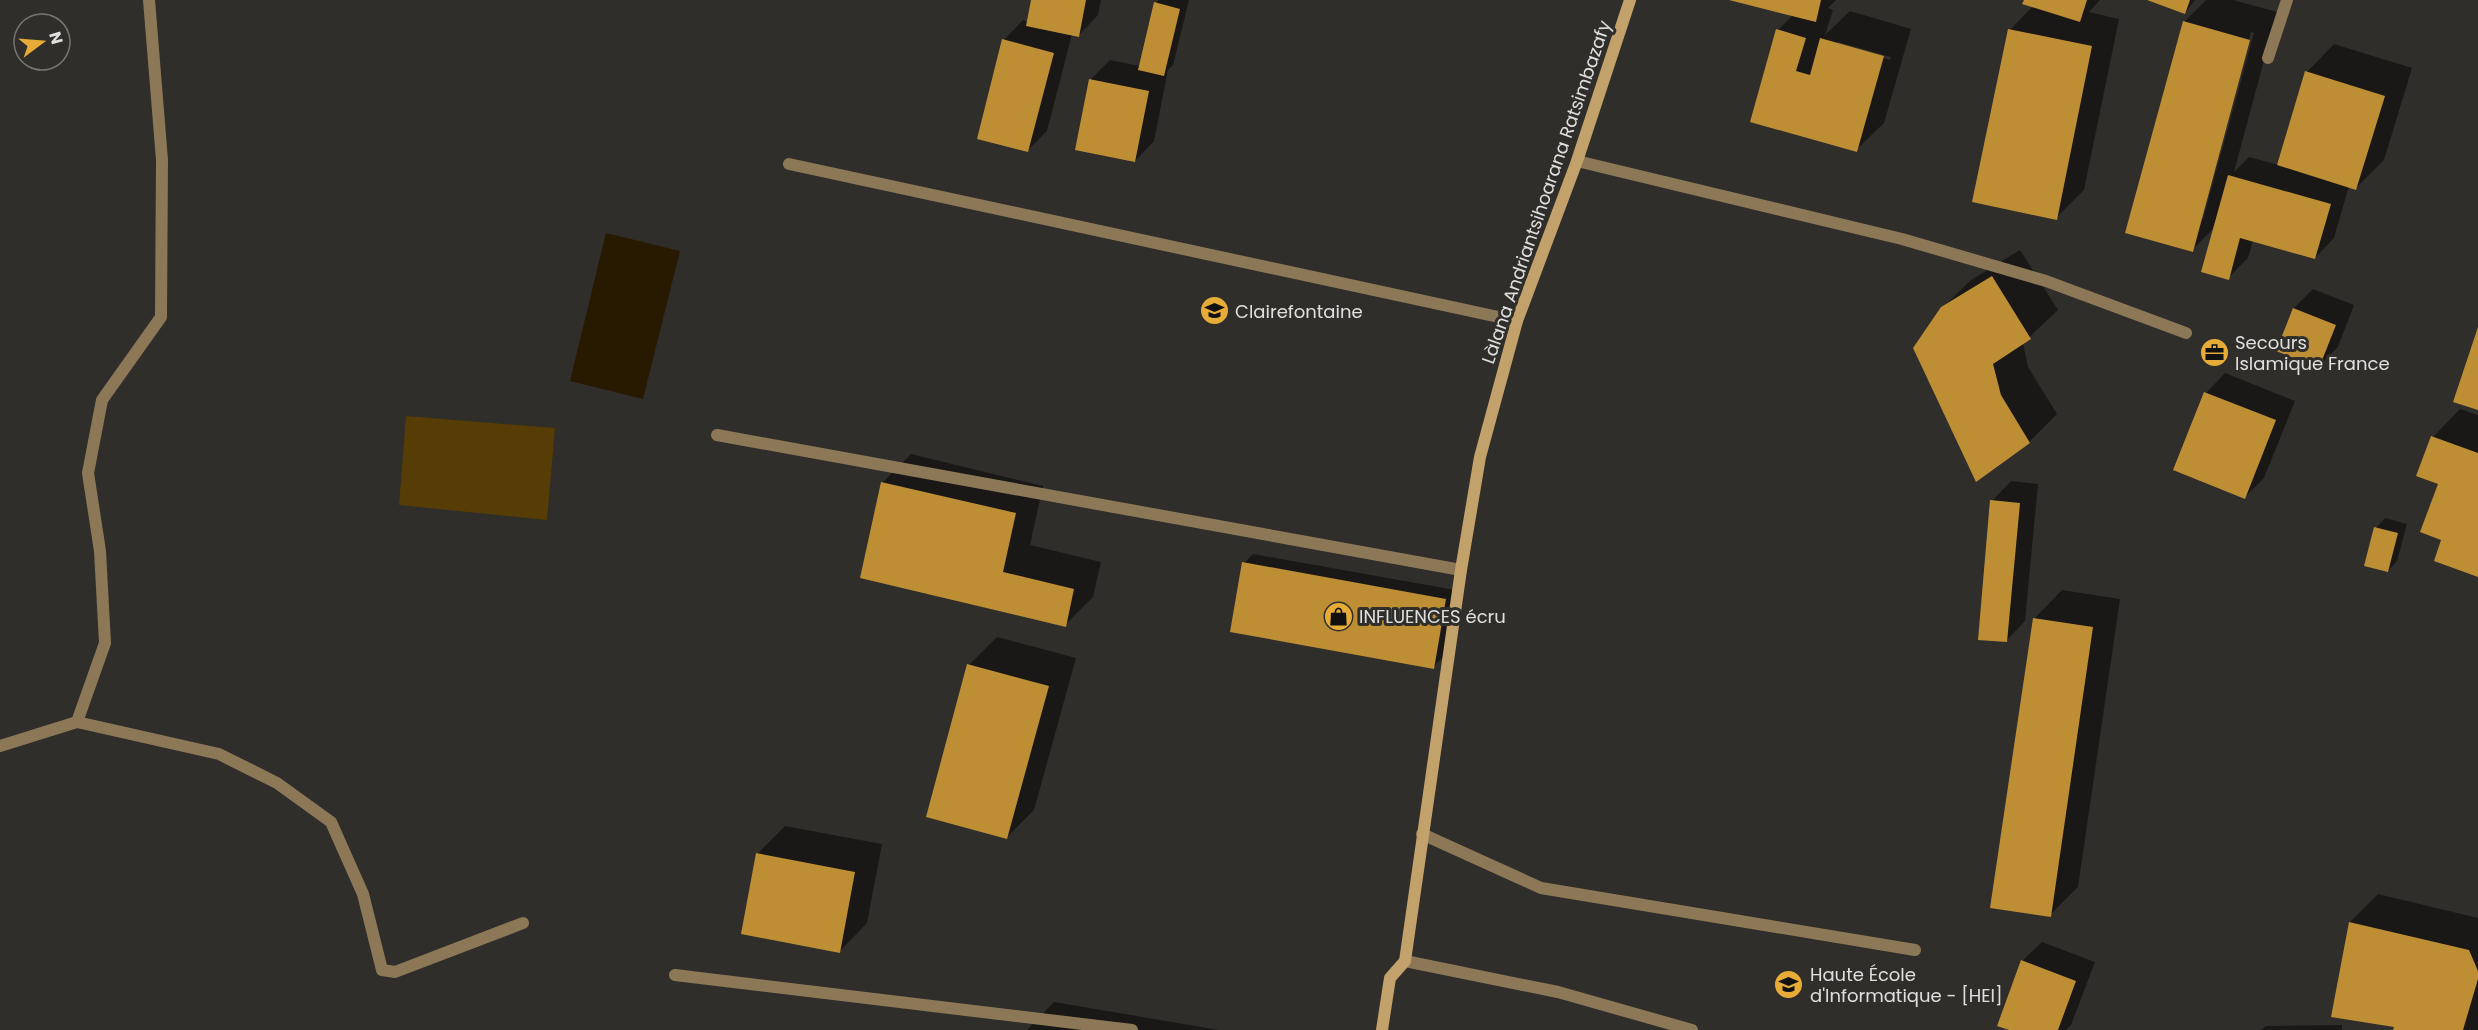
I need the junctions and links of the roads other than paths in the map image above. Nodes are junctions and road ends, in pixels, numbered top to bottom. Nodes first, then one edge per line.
1 (148, 0) edge
2 (1630, 0) edge
3 (2287, 0) edge
4 (2268, 58) dead end
5 (1577, 161) junction
6 (789, 164) dead end
7 (1517, 321) junction
8 (2186, 333) dead end
9 (717, 435) dead end
10 (1461, 570) junction
11 (77, 722) junction
12 (0, 746) edge
13 (1422, 834) junction
14 (523, 923) dead end
15 (1915, 950) dead end
16 (1405, 961) junction
17 (675, 975) dead end
18 (1132, 1030) edge
19 (1382, 1030) edge
20 (1692, 1030) edge

1 - 11 street
2 - 5 main road, Làlana Andriantsihoarana Ratsimbazafy
3 - 4 street
5 - 7 main road, Làlana Andriantsihoarana Ratsimbazafy
5 - 8 street
6 - 7 street
7 - 10 main road, Làlana Andriantsihoarana Ratsimbazafy
9 - 10 street
10 - 13 main road, Làlana Andriantsihoarana Ratsimbazafy
11 - 12 street
11 - 14 street
13 - 15 street
13 - 16 main road, Làlana Andriantsihoarana Ratsimbazafy
16 - 19 main road, Làlana Andriantsihoarana Ratsimbazafy
16 - 20 street
17 - 18 street

